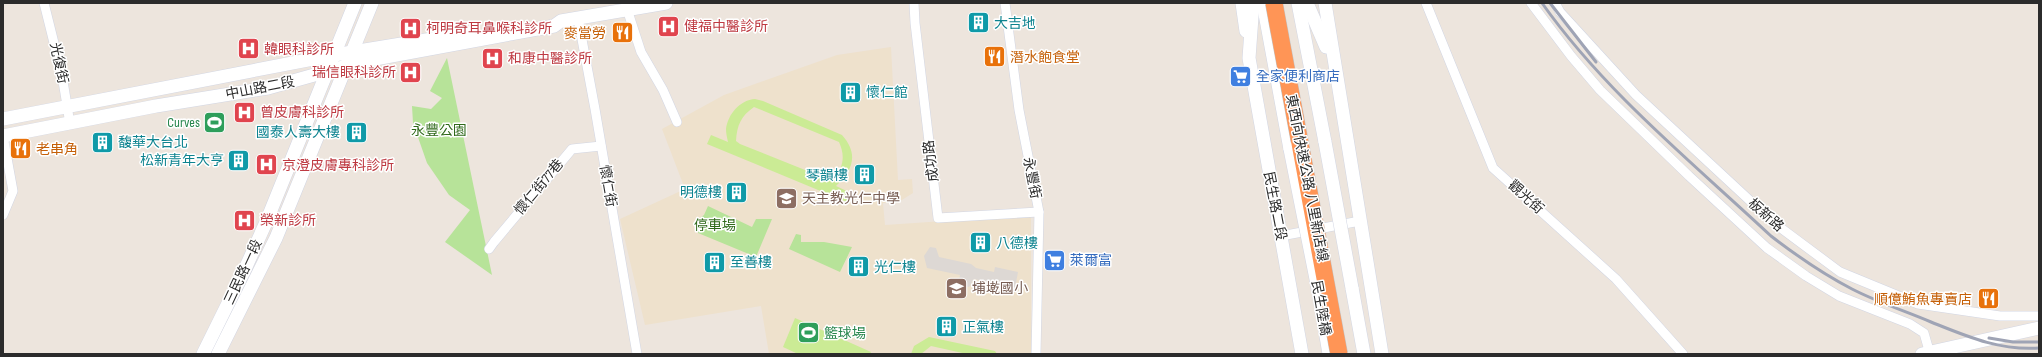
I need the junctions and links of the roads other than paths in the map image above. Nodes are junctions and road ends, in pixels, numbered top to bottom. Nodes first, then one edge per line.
1 (44, 3) edge
2 (355, 3) edge
3 (372, 3) edge
4 (666, 3) edge
5 (914, 3) edge
6 (1005, 3) edge
7 (1242, 3) edge
8 (1253, 3) edge
9 (1263, 3) edge
10 (1274, 3) edge
11 (1286, 3) edge
12 (1298, 3) edge
13 (1308, 3) edge
14 (1324, 3) edge
15 (1426, 3) edge
16 (1531, 3) edge
17 (1555, 3) edge
18 (627, 9) junction
19 (578, 18) junction
20 (560, 21) junction
21 (352, 52) junction
22 (334, 55) junction
23 (1249, 58) junction
24 (1334, 66) junction
25 (346, 67) junction
26 (328, 72) junction
27 (67, 106) junction
28 (3, 119) edge
29 (677, 122) dead end
30 (70, 124) junction
31 (3, 136) edge
32 (601, 146) junction
33 (1039, 212) junction
34 (3, 215) edge
35 (1360, 222) junction
36 (1281, 236) junction
37 (489, 249) dead end
38 (2039, 316) edge
39 (2039, 328) edge
40 (1927, 353) edge
41 (203, 354) edge
42 (218, 354) edge
43 (637, 354) edge
44 (1036, 354) edge
45 (1302, 354) edge
46 (1329, 354) edge
47 (1339, 354) edge
48 (1350, 354) edge
49 (1364, 354) edge
50 (1382, 354) edge
51 (1683, 354) edge

1 - 27 street, 光復街
2 - 22 main road, 三民路一段
3 - 21 main road, 三民路一段
4 - 18 main road, 中山路二段
5 - 33 street, 成功路
6 - 33 street, 永豐街
7 - 23 main road, 民生路二段
8 - 23 main road, 民生路二段
9 - 46 main road, 民生陸橋, bridge
10 - 47 highway, 東西向快速公路 八里新店線, bridge
11 - 48 highway, 東西向快速公路 八里新店線
12 - 49 main road, bridge
13 - 24 main road
14 - 24 main road
15 - 51 street, 觀光街
16 - 40 street, 板新路
17 - 38 street, 板新路
18 - 19 main road, 中山路二段
18 - 29 street
19 - 20 main road, 中山路二段
19 - 32 street, 懷仁街
20 - 21 main road, 中山路二段
20 - 25 main road, 中山路二段
21 - 22 main road, 中山路二段
21 - 25 main road, 三民路一段
22 - 26 main road, 三民路一段
22 - 27 main road, 中山路二段
23 - 36 main road, 民生路二段
24 - 35 main road
25 - 26 main road, 中山路二段
25 - 42 main road, 三民路一段
26 - 30 main road, 中山路二段
26 - 41 main road, 三民路一段
27 - 28 main road, 中山路二段
27 - 30 street, 光復街
30 - 31 main road, 中山路二段
31 - 34 street
32 - 37 street, 懷仁街77巷
32 - 43 street, 懷仁街
33 - 44 street, 永豐街
35 - 36 street
35 - 50 main road
36 - 45 main road, 民生路二段
39 - 40 main road

